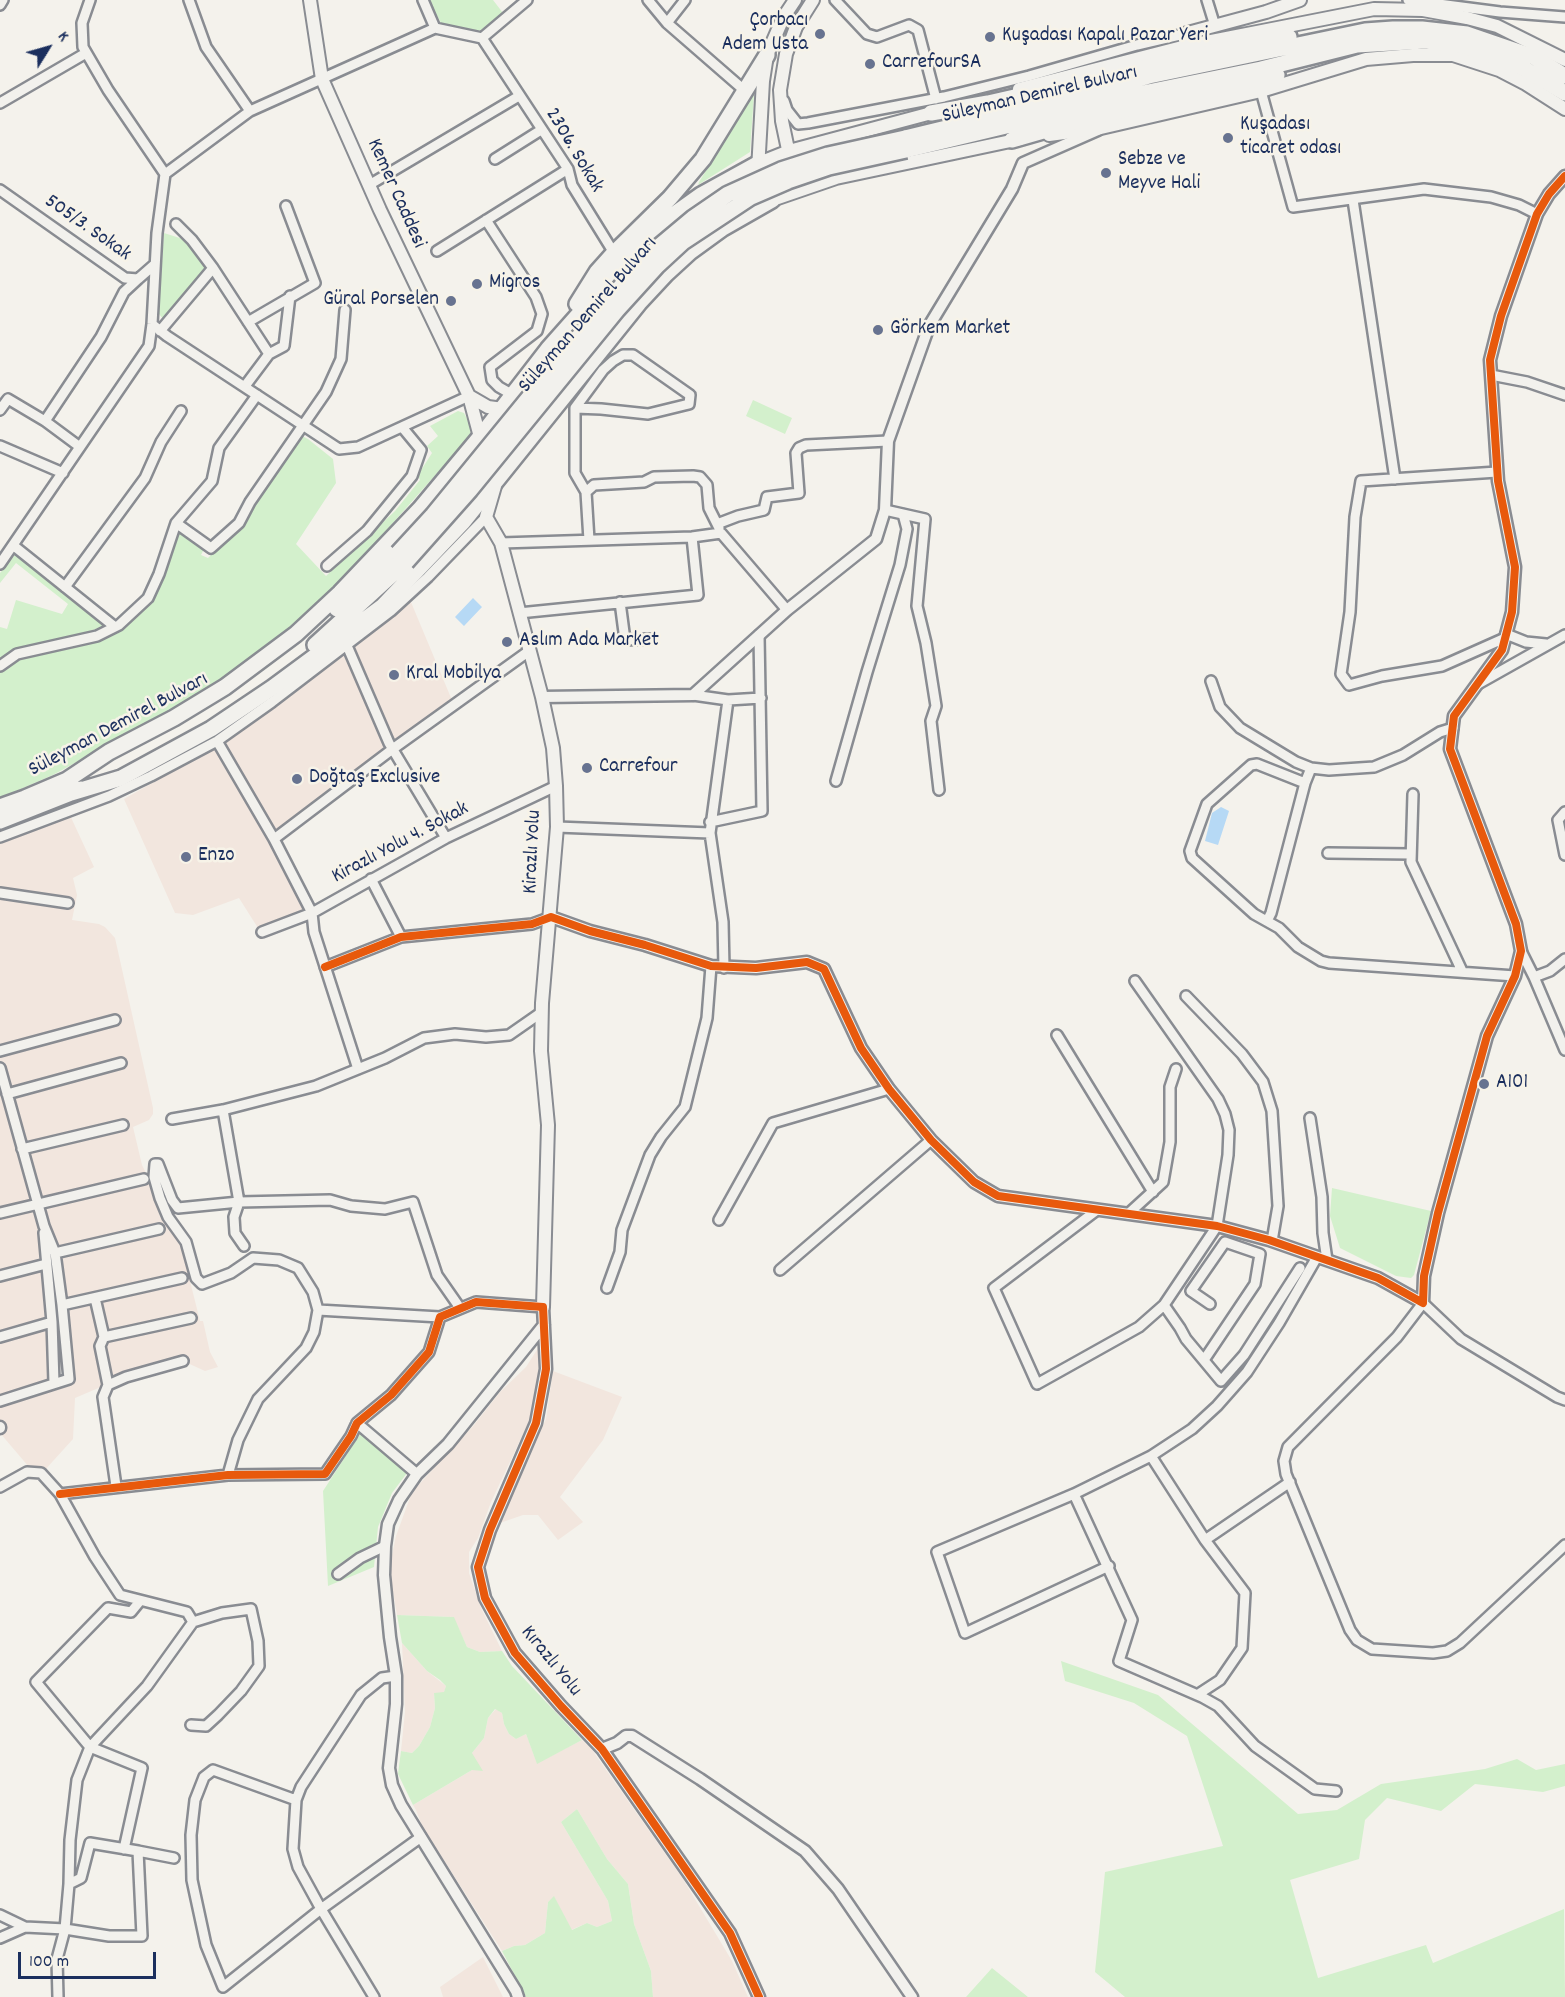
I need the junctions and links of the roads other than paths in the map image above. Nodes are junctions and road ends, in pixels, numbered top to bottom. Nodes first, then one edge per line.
1 (3, 0) edge
2 (90, 0) edge
3 (189, 0) edge
4 (310, 0) edge
5 (423, 0) edge
6 (526, 0) edge
7 (648, 0) edge
8 (685, 0) edge
9 (795, 0) edge
10 (813, 0) edge
11 (835, 0) edge
12 (1207, 0) edge
13 (1300, 0) edge
14 (1408, 0) edge
15 (0, 5) edge
16 (1565, 17) edge
17 (667, 23) junction
18 (1215, 26) junction
19 (435, 28) junction
20 (1467, 34) junction
21 (482, 38) junction
22 (1185, 40) junction
23 (1425, 41) junction
24 (86, 53) junction
25 (767, 55) junction
26 (1565, 60) edge
27 (1565, 76) edge
28 (322, 79) junction
29 (744, 90) junction
30 (780, 90) junction
31 (1261, 91) junction
32 (1565, 93) edge
33 (519, 96) junction
34 (0, 103) edge
35 (933, 106) junction
36 (1565, 109) edge
37 (250, 111) junction
38 (782, 113) junction
39 (1101, 128) junction
40 (541, 130) junction
41 (1012, 140) junction
42 (817, 143) junction
43 (905, 144) junction
44 (789, 151) junction
45 (495, 159) dead end
46 (759, 163) junction
47 (568, 170) junction
48 (165, 174) junction
49 (1565, 176) edge
50 (369, 185) junction
51 (0, 190) edge
52 (797, 192) junction
53 (701, 195) junction
54 (772, 200) junction
55 (1353, 200) junction
56 (286, 206) dead end
57 (1537, 214) junction
58 (486, 220) junction
59 (176, 224) dead end
60 (723, 228) junction
61 (437, 251) dead end
62 (614, 253) junction
63 (154, 265) junction
64 (213, 268) junction
65 (138, 279) junction
66 (290, 296) junction
67 (345, 310) dead end
68 (248, 322) junction
69 (152, 324) junction
70 (160, 331) junction
71 (548, 349) junction
72 (269, 354) junction
73 (1491, 375) junction
74 (245, 386) junction
75 (257, 395) junction
76 (513, 395) junction
77 (1565, 395) edge
78 (469, 396) junction
79 (575, 408) junction
80 (503, 409) junction
81 (0, 410) edge
82 (181, 411) dead end
83 (45, 421) junction
84 (304, 427) junction
85 (402, 427) junction
86 (480, 437) junction
87 (888, 441) junction
88 (0, 446) edge
89 (80, 447) junction
90 (63, 472) junction
91 (1497, 472) junction
92 (501, 473) junction
93 (1395, 479) junction
94 (586, 492) junction
95 (885, 510) junction
96 (903, 514) junction
97 (486, 517) junction
98 (462, 522) junction
99 (176, 523) junction
100 (719, 529) junction
101 (692, 537) junction
102 (589, 540) junction
103 (501, 543) junction
104 (14, 546) junction
105 (0, 564) edge
106 (327, 566) dead end
107 (65, 587) junction
108 (620, 602) junction
109 (788, 610) junction
110 (519, 613) junction
111 (115, 627) junction
112 (759, 635) junction
113 (1565, 635) edge
114 (1506, 636) junction
115 (649, 639) dead end
116 (345, 641) junction
117 (1546, 644) junction
118 (529, 651) junction
119 (0, 666) edge
120 (1211, 681) dead end
121 (1476, 686) junction
122 (693, 695) junction
123 (542, 697) junction
124 (761, 698) junction
125 (728, 700) junction
126 (1453, 728) junction
127 (217, 741) junction
128 (394, 748) junction
129 (1311, 768) junction
130 (836, 781) dead end
131 (1305, 783) junction
132 (556, 786) junction
133 (68, 787) junction
134 (939, 790) dead end
135 (1413, 794) dead end
136 (0, 807) edge
137 (1565, 812) edge
138 (0, 821) edge
139 (710, 822) junction
140 (557, 827) junction
141 (710, 833) junction
142 (0, 837) edge
143 (446, 838) junction
144 (274, 839) junction
145 (1328, 853) dead end
146 (1411, 854) junction
147 (1565, 855) edge
148 (371, 879) junction
149 (0, 893) edge
150 (68, 903) dead end
151 (312, 913) junction
152 (551, 917) junction
153 (1267, 921) junction
154 (262, 932) dead end
155 (401, 937) junction
156 (1521, 951) junction
157 (1565, 959) edge
158 (711, 966) junction
159 (325, 967) junction
160 (724, 968) junction
161 (1462, 971) junction
162 (1515, 976) junction
163 (1534, 977) junction
164 (1135, 981) dead end
165 (1186, 996) dead end
166 (542, 1012) junction
167 (115, 1020) dead end
168 (1057, 1035) dead end
169 (1565, 1050) edge
170 (0, 1051) edge
171 (121, 1063) dead end
172 (0, 1068) edge
173 (358, 1069) junction
174 (1176, 1069) dead end
175 (889, 1089) junction
176 (7, 1095) junction
177 (223, 1110) junction
178 (1310, 1118) dead end
179 (172, 1119) dead end
180 (123, 1125) dead end
181 (931, 1140) junction
182 (22, 1149) junction
183 (144, 1179) dead end
184 (1153, 1192) junction
185 (239, 1202) junction
186 (38, 1204) junction
187 (1096, 1210) junction
188 (0, 1213) edge
189 (1128, 1214) junction
190 (719, 1220) dead end
191 (44, 1226) junction
192 (1217, 1226) junction
193 (159, 1229) dead end
194 (1272, 1241) junction
195 (244, 1246) dead end
196 (55, 1252) junction
197 (1322, 1258) junction
198 (46, 1264) junction
199 (1300, 1268) dead end
200 (780, 1270) dead end
201 (0, 1276) edge
202 (182, 1278) dead end
203 (607, 1288) dead end
204 (95, 1299) junction
205 (1423, 1303) junction
206 (1210, 1304) dead end
207 (62, 1305) junction
208 (1164, 1305) junction
209 (543, 1307) junction
210 (460, 1308) junction
211 (318, 1310) junction
212 (440, 1317) junction
213 (191, 1318) dead end
214 (52, 1322) junction
215 (544, 1325) junction
216 (0, 1337) edge
217 (104, 1337) junction
218 (1204, 1360) junction
219 (183, 1361) dead end
220 (54, 1383) junction
221 (108, 1385) junction
222 (1565, 1400) edge
223 (0, 1401) edge
224 (357, 1423) junction
225 (1151, 1456) junction
226 (417, 1474) junction
227 (228, 1475) junction
228 (1290, 1482) junction
229 (116, 1486) junction
230 (0, 1487) edge
231 (60, 1494) junction
232 (1074, 1494) junction
233 (1205, 1540) junction
234 (1565, 1545) edge
235 (385, 1546) junction
236 (1109, 1566) junction
237 (338, 1574) dead end
238 (140, 1601) junction
239 (193, 1622) junction
240 (396, 1676) junction
241 (1197, 1695) junction
242 (191, 1725) dead end
243 (90, 1747) junction
244 (602, 1749) junction
245 (1336, 1791) dead end
246 (296, 1800) junction
247 (421, 1837) junction
248 (124, 1849) junction
249 (138, 1851) junction
250 (174, 1858) dead end
251 (69, 1884) junction
252 (321, 1909) junction
253 (0, 1915) edge
254 (25, 1927) junction
255 (65, 1929) junction
256 (0, 1938) edge
257 (58, 1997) edge
258 (374, 1997) edge
259 (518, 1997) edge
260 (759, 1997) edge
261 (912, 1997) edge

1 - 15 street
2 - 24 street
3 - 37 street
4 - 28 main road, Kemer Caddesi
5 - 19 street
6 - 21 street
7 - 17 street
8 - 17 street
9 - 25 main road
10 - 30 main road
11 - 35 street
12 - 18 street
13 - 18 main road
14 - 16 street
17 - 29 street
18 - 22 main road
19 - 21 street
19 - 28 street
20 - 27 highway, Süleyman Demirel Bulvarı
20 - 35 highway
20 - 43 highway, Süleyman Demirel Bulvarı
21 - 33 street, 2306. Sokak
22 - 26 main road
22 - 35 main road
23 - 32 highway, Süleyman Demirel Bulvarı
23 - 41 highway
23 - 43 highway, Süleyman Demirel Bulvarı
24 - 34 street
24 - 48 street
25 - 29 highway
25 - 46 main road
28 - 37 street
28 - 50 main road, Kemer Caddesi
29 - 62 highway
30 - 35 street
30 - 38 main road
31 - 36 main road
31 - 39 main road
31 - 55 street
33 - 40 street, 2306. Sokak
33 - 50 street
35 - 42 main road
37 - 48 street
38 - 42 main road
38 - 44 main road
39 - 41 main road
39 - 87 street
40 - 45 street
40 - 47 street, 2306. Sokak
41 - 52 main road
42 - 44 main road
43 - 133 highway, Süleyman Demirel Bulvarı, bridge
44 - 46 main road
44 - 52 main road
46 - 53 highway
46 - 54 main road
47 - 58 street
47 - 62 street, 2306. Sokak
48 - 63 street
49 - 57 street
50 - 78 main road, Kemer Caddesi
51 - 65 street, 505/3. Sokak
52 - 54 main road
53 - 60 highway
53 - 71 highway
54 - 60 highway
55 - 57 street
55 - 93 street
56 - 66 street
57 - 73 street
58 - 61 street
58 - 76 street
59 - 64 street
60 - 92 highway
62 - 71 highway
63 - 65 street, 505/3. Sokak
63 - 69 street
64 - 68 street
64 - 70 street
65 - 83 street
66 - 68 street
66 - 72 street
67 - 84 street
68 - 72 street
69 - 70 street
69 - 89 street
70 - 74 street
71 - 76 highway
72 - 74 street
73 - 77 street
73 - 91 street
74 - 75 street
75 - 84 street
75 - 99 street
76 - 80 highway
78 - 80 main road
78 - 85 street
78 - 86 main road, Kemer Caddesi
79 - 79 street
79 - 94 street
80 - 86 highway
81 - 83 street
82 - 107 street
83 - 89 street
84 - 85 street
84 - 99 street
85 - 106 street
86 - 133 highway
87 - 95 street
87 - 100 street
88 - 90 street
89 - 90 street
90 - 104 street
91 - 93 street
91 - 114 street
92 - 97 main road
92 - 98 highway
93 - 114 street
94 - 100 street
94 - 102 street
95 - 96 street
95 - 109 street
96 - 130 street
96 - 134 street
97 - 98 main road
97 - 103 main road, Kirazlı Yolu
97 - 116 street
98 - 116 highway
99 - 111 street
100 - 101 street
100 - 109 street
101 - 102 street
101 - 108 street
102 - 103 street
103 - 110 main road, Kirazlı Yolu
104 - 105 street
104 - 107 street
107 - 111 street
108 - 110 street
108 - 115 street
109 - 112 street
110 - 118 main road, Kirazlı Yolu
111 - 119 street
112 - 122 street
112 - 124 street
113 - 117 street
114 - 117 street
114 - 121 street
116 - 127 street
116 - 128 street
116 - 133 highway
117 - 121 street
118 - 123 main road, Kirazlı Yolu
118 - 128 street
120 - 129 street
121 - 126 street
122 - 123 street
122 - 125 street
123 - 132 main road, Kirazlı Yolu
124 - 125 street
124 - 139 street
125 - 139 street
126 - 129 street
126 - 156 street
127 - 142 street
127 - 144 street
128 - 143 street
128 - 144 street
129 - 131 street
131 - 153 street
131 - 153 street
132 - 140 main road, Kirazlı Yolu
132 - 143 street, Kirazlı Yolu 4. Sokak
133 - 136 highway, Süleyman Demirel Bulvarı
133 - 138 highway, Süleyman Demirel Bulvarı
135 - 146 street
137 - 147 street
139 - 141 street
140 - 141 street
140 - 152 main road, Kirazlı Yolu
141 - 160 street
143 - 148 street, Kirazlı Yolu 4. Sokak
144 - 151 street
145 - 146 street
146 - 161 street
148 - 151 street, Kirazlı Yolu 4. Sokak
148 - 155 street
149 - 150 street
151 - 154 street, Kirazlı Yolu 4. Sokak
151 - 159 street
152 - 155 street
152 - 158 street
152 - 166 main road, Kirazlı Yolu
153 - 161 street
155 - 159 street
156 - 162 street
156 - 163 street
157 - 163 street
158 - 160 street
158 - 203 street
159 - 173 street
160 - 175 street
161 - 162 street
162 - 205 street
163 - 169 street
164 - 192 street
165 - 194 street
166 - 173 street
166 - 209 main road, Kirazlı Yolu
167 - 170 street
168 - 184 street
171 - 176 street
172 - 176 street
173 - 177 street
174 - 184 street
175 - 181 street
175 - 190 street
176 - 182 street
177 - 179 street
177 - 185 street
178 - 197 street
180 - 182 street
181 - 187 street
181 - 200 street
182 - 186 street
183 - 186 street
184 - 189 street
185 - 195 street
185 - 210 street
185 - 211 street
186 - 188 street
186 - 191 street
187 - 189 street
187 - 208 street
189 - 192 street
191 - 196 street
191 - 198 street
192 - 194 street
192 - 208 street
193 - 196 street
194 - 197 street
196 - 207 street
197 - 205 street
197 - 225 street
198 - 201 street
198 - 214 street
199 - 218 street
202 - 204 street
204 - 207 street
204 - 217 street
205 - 222 street
205 - 228 street
206 - 218 street
207 - 220 street
208 - 218 street
209 - 210 street
209 - 215 street, Kırazlı Yolu
210 - 212 street
211 - 212 street
211 - 227 street
212 - 224 street
213 - 217 street
214 - 216 street
214 - 220 street
215 - 226 street
215 - 244 street, Kırazlı Yolu
217 - 221 street
219 - 221 street
220 - 223 street
221 - 229 street
224 - 226 street
224 - 227 street
225 - 232 street
225 - 233 street
226 - 235 street
227 - 229 street
228 - 233 street
228 - 234 street
229 - 231 street
230 - 231 street
231 - 238 street
232 - 236 street
232 - 236 street
233 - 241 street
235 - 237 street
235 - 240 street
236 - 241 street
238 - 239 street
238 - 243 street
239 - 242 street
239 - 243 street
240 - 246 street
240 - 247 street
241 - 245 street
243 - 248 street
243 - 251 street
244 - 260 street, Kırazlı Yolu
244 - 261 street
246 - 252 street
246 - 252 street
247 - 252 street
247 - 259 street
248 - 249 street
248 - 251 street
249 - 250 street
249 - 255 street
251 - 255 street
252 - 258 street
253 - 254 street
254 - 255 street
254 - 256 street
255 - 257 street

